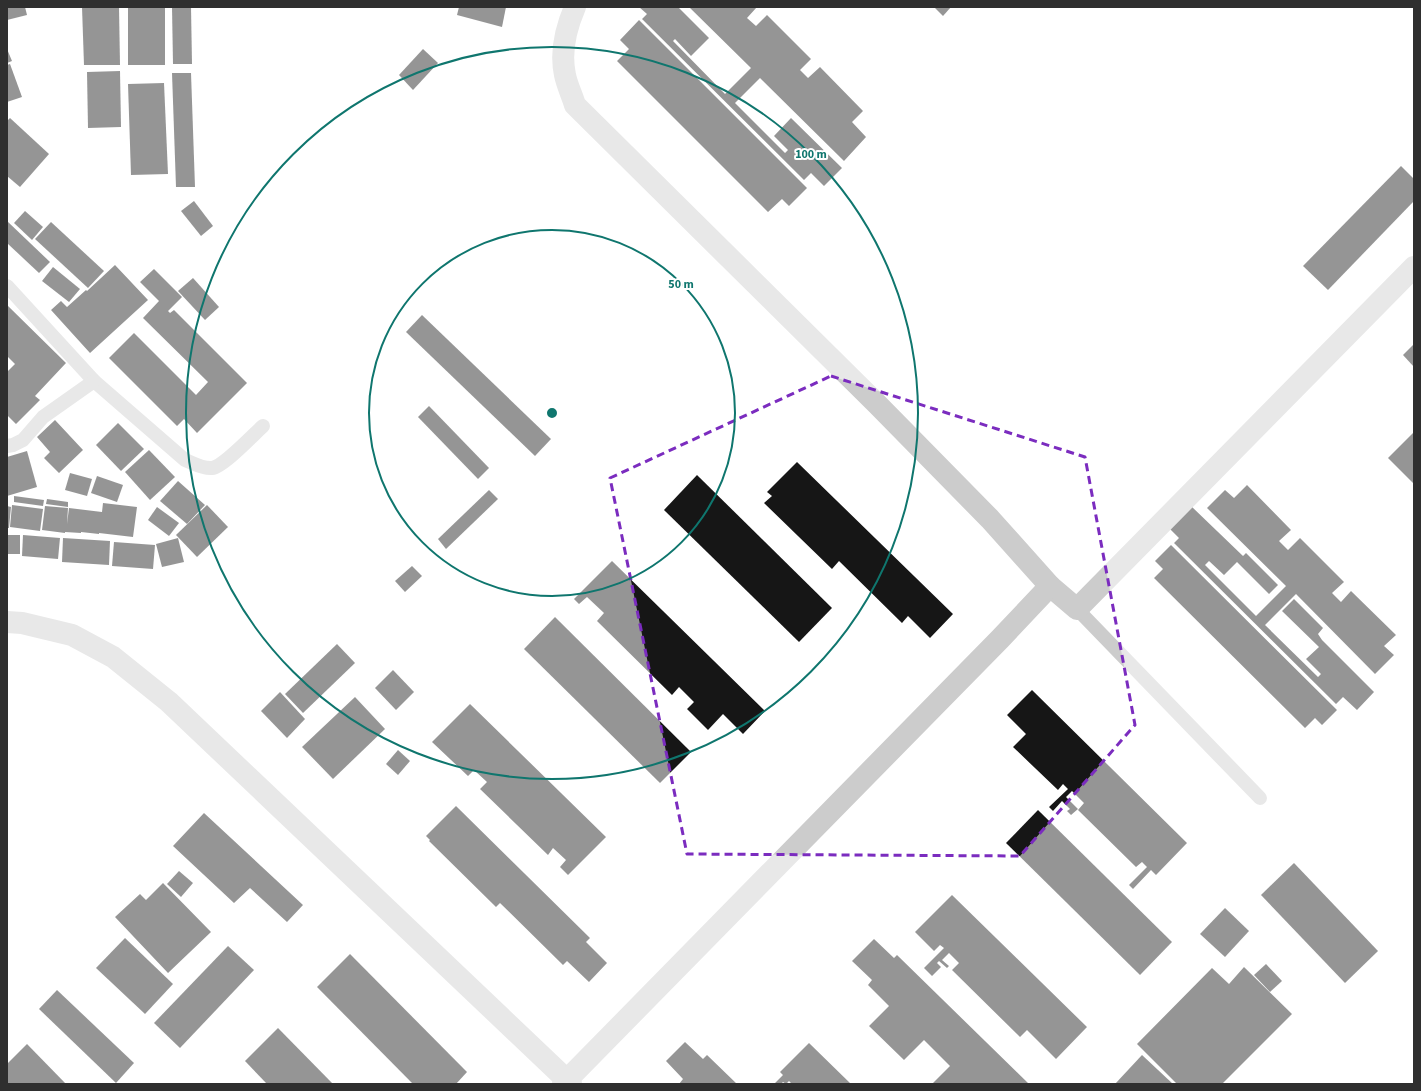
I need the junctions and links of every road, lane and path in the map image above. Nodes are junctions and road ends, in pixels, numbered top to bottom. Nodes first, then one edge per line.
1 (575, 7) edge
2 (1414, 267) edge
3 (7, 286) edge
4 (94, 381) junction
5 (263, 426) dead end
6 (7, 446) edge
7 (1050, 586) junction
8 (1077, 609) junction
9 (7, 622) edge
10 (1260, 798) dead end
11 (567, 1083) edge

1 - 7 street
2 - 8 street
3 - 4 lane
4 - 5 lane
4 - 6 lane
7 - 8 street
7 - 11 street
8 - 10 lane
9 - 11 street

